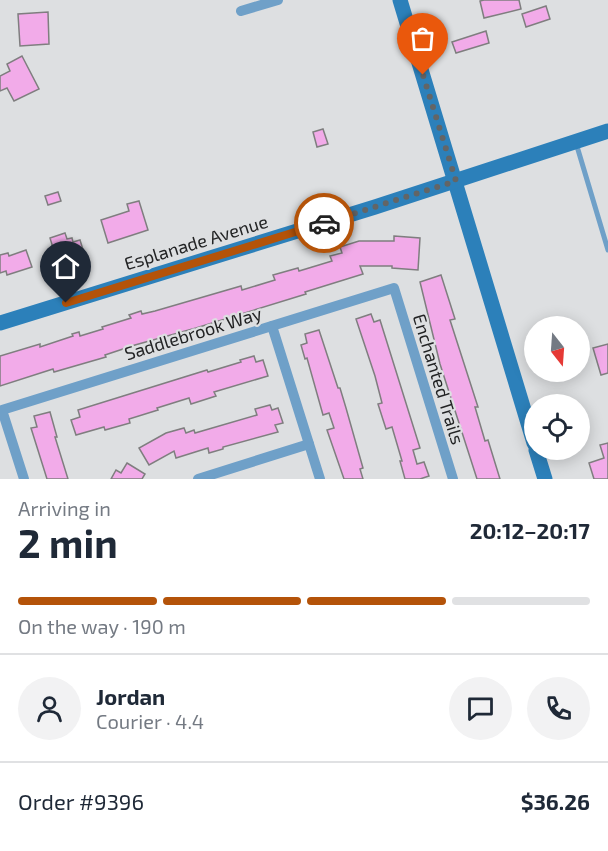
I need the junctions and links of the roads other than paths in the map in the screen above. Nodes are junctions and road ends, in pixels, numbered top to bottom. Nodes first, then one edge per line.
1 (278, 0) edge
2 (400, 0) edge
3 (241, 11) dead end
4 (608, 131) edge
5 (576, 141) junction
6 (456, 181) junction
7 (608, 250) edge
8 (394, 288) joint
9 (0, 323) edge
10 (272, 326) junction
11 (524, 409) edge
12 (309, 444) junction
13 (539, 460) edge
14 (24, 479) edge
15 (198, 479) edge
16 (320, 479) edge
17 (453, 479) edge
18 (545, 479) edge

1 - 3 street
2 - 6 main road
4 - 5 main road, Esplanade Avenue
5 - 6 main road, Esplanade Avenue
5 - 7 lane
6 - 9 main road, Esplanade Avenue
6 - 11 main road
8 - 10 street, Saddlebrook Way
8 - 17 street, Enchanted Trails
10 - 12 street
10 - 14 street, Saddlebrook Way
12 - 15 street
12 - 16 street
13 - 18 main road

